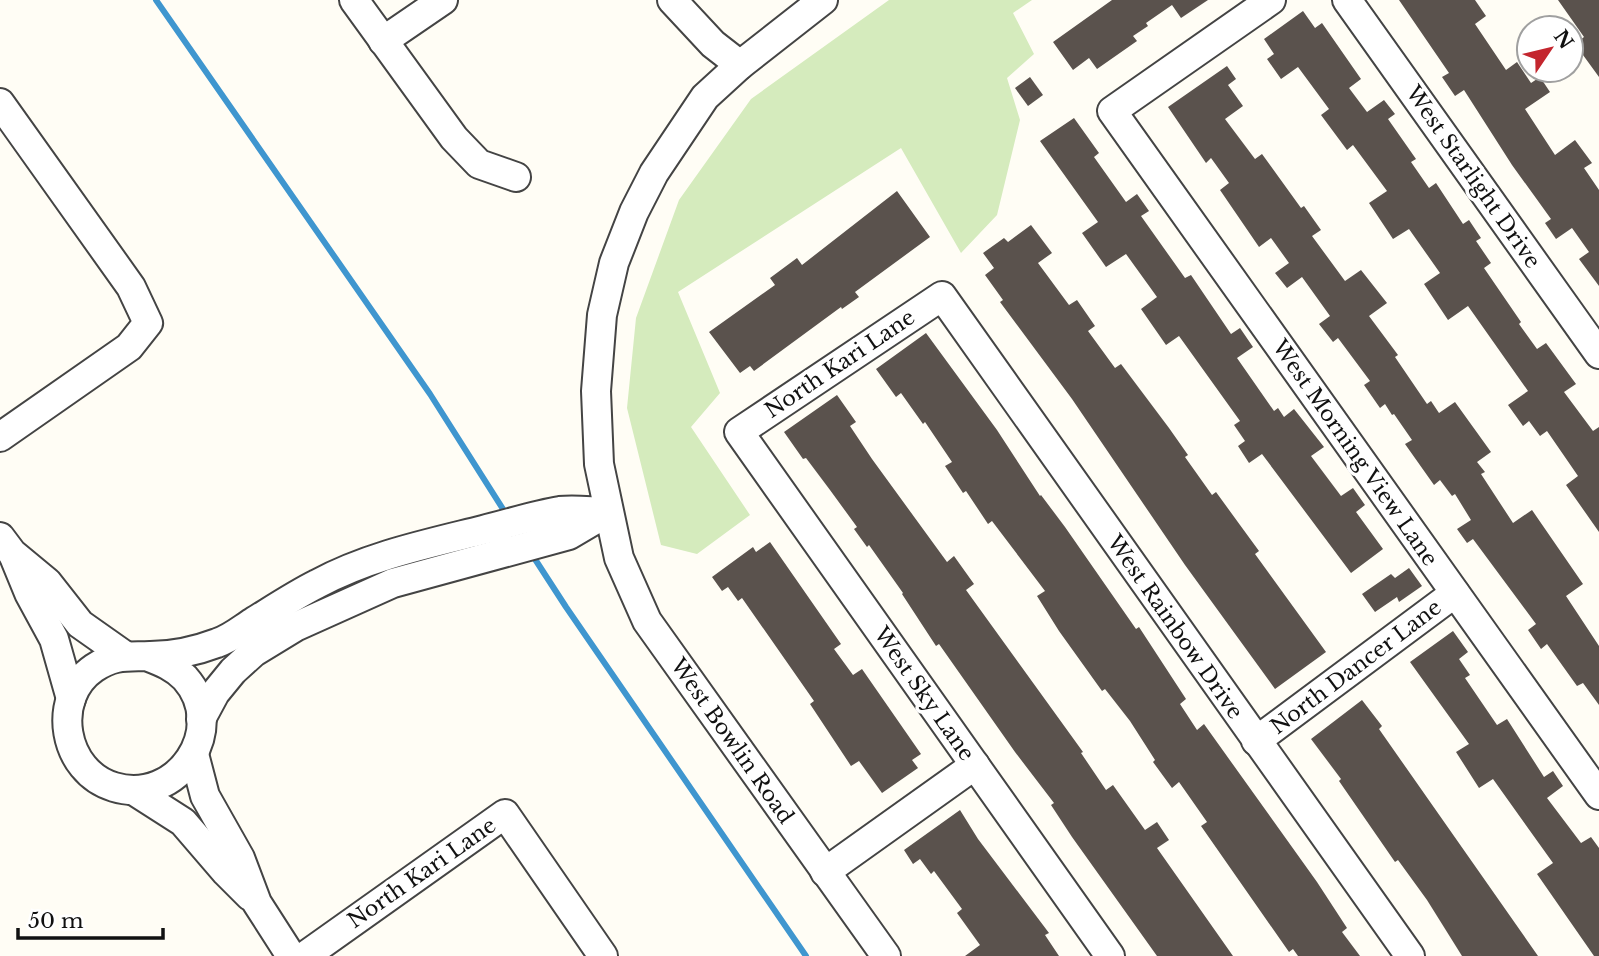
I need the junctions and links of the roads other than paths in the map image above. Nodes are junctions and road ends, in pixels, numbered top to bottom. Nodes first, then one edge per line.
1 (354, 0) edge
2 (443, 0) edge
3 (671, 0) edge
4 (822, 0) edge
5 (1271, 0) edge
6 (1347, 0) edge
7 (383, 41) junction
8 (740, 65) junction
9 (0, 103) edge
10 (516, 177) dead end
11 (942, 296) joint
12 (1599, 354) edge
13 (739, 432) joint
14 (0, 438) edge
15 (608, 512) junction
16 (496, 541) junction
17 (6, 545) edge
18 (1455, 593) junction
19 (136, 656) junction
20 (71, 699) junction
21 (201, 719) junction
22 (1256, 741) junction
23 (194, 754) junction
24 (975, 765) junction
25 (133, 790) junction
26 (1599, 795) edge
27 (825, 872) junction
28 (257, 903) junction
29 (291, 956) edge
30 (305, 956) edge
31 (603, 956) edge
32 (886, 956) edge
33 (1110, 956) edge
34 (1410, 956) edge

1 - 7 street
2 - 7 street
3 - 8 street
4 - 8 street, West Bowlin Road
5 - 18 street, West Morning View Lane
6 - 12 street, West Starlight Drive
7 - 10 street
8 - 15 street, West Bowlin Road
9 - 14 street
11 - 13 street, North Kari Lane
11 - 22 street, West Rainbow Drive
13 - 24 street, West Sky Lane
15 - 16 street
15 - 27 street, West Bowlin Road
16 - 19 street
16 - 21 street
17 - 19 street
17 - 20 street
18 - 22 street, North Dancer Lane
18 - 26 street, West Morning View Lane
19 - 20 street
19 - 21 street
20 - 25 street
21 - 23 street
22 - 34 street, West Rainbow Drive
23 - 25 street
23 - 28 street
24 - 27 street
24 - 33 street, West Sky Lane
25 - 28 street
27 - 32 street, West Bowlin Road
28 - 29 street
30 - 31 street, North Kari Lane

